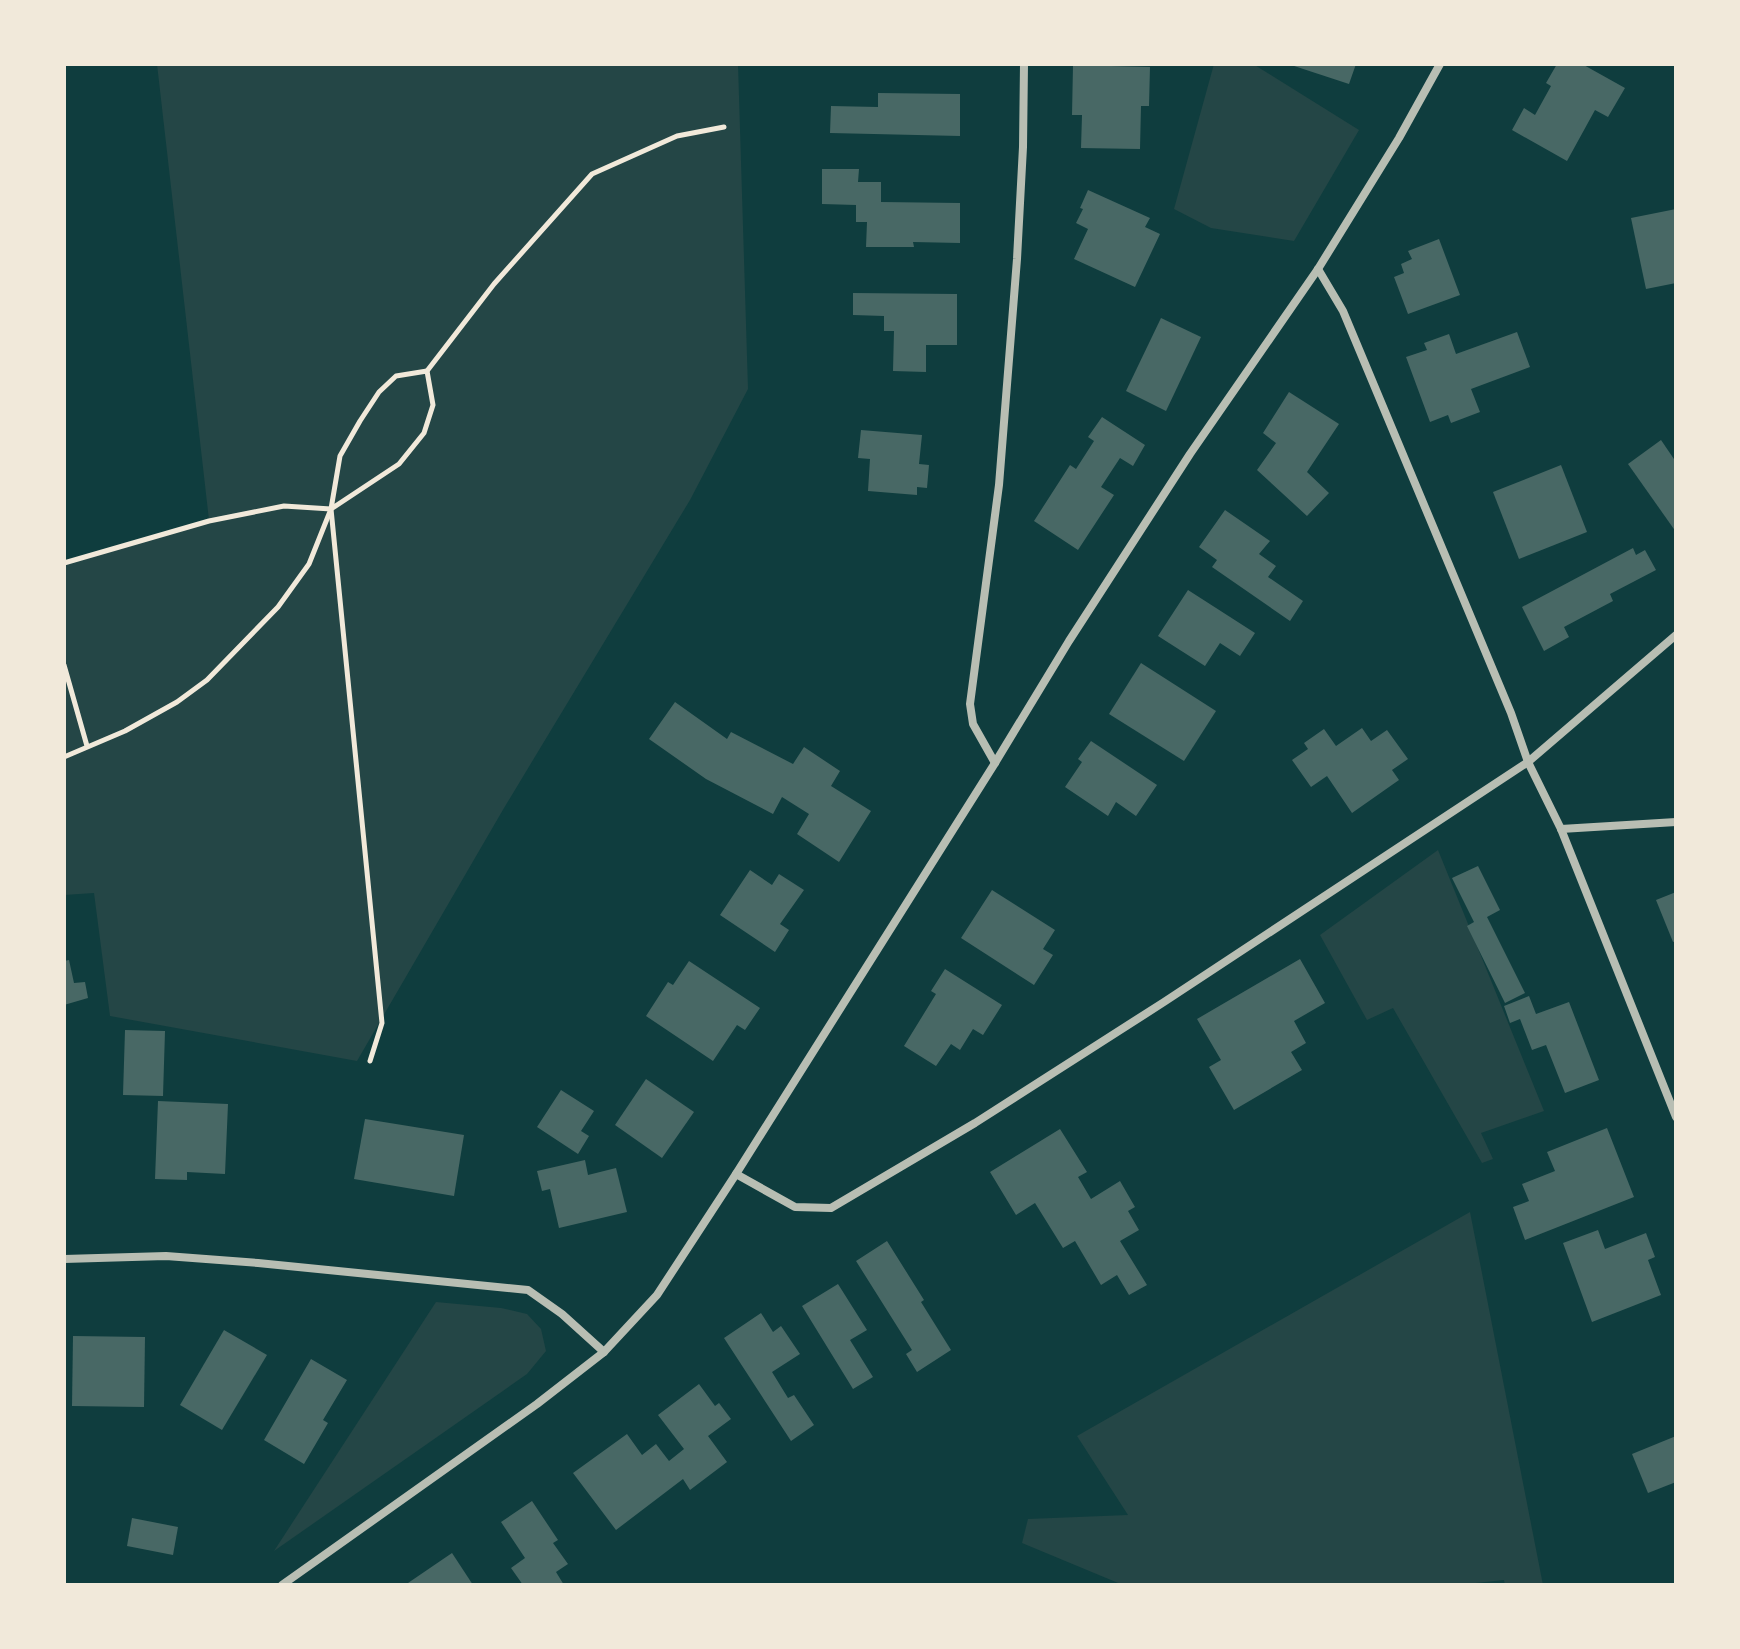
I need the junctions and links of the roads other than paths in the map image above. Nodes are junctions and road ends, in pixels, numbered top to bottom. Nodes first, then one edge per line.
1 (1024, 64) edge
2 (1440, 64) edge
3 (1318, 269) junction
4 (1676, 635) edge
5 (1528, 762) junction
6 (995, 763) junction
7 (1676, 822) edge
8 (1561, 829) junction
9 (1676, 1117) edge
10 (736, 1174) junction
11 (64, 1259) edge
12 (604, 1352) junction
13 (282, 1585) edge

1 - 6 street
2 - 3 street
3 - 5 street
3 - 6 street
4 - 5 street
5 - 8 street
5 - 10 street
6 - 10 street
7 - 8 street
8 - 9 street
10 - 12 street
11 - 12 street
12 - 13 street

